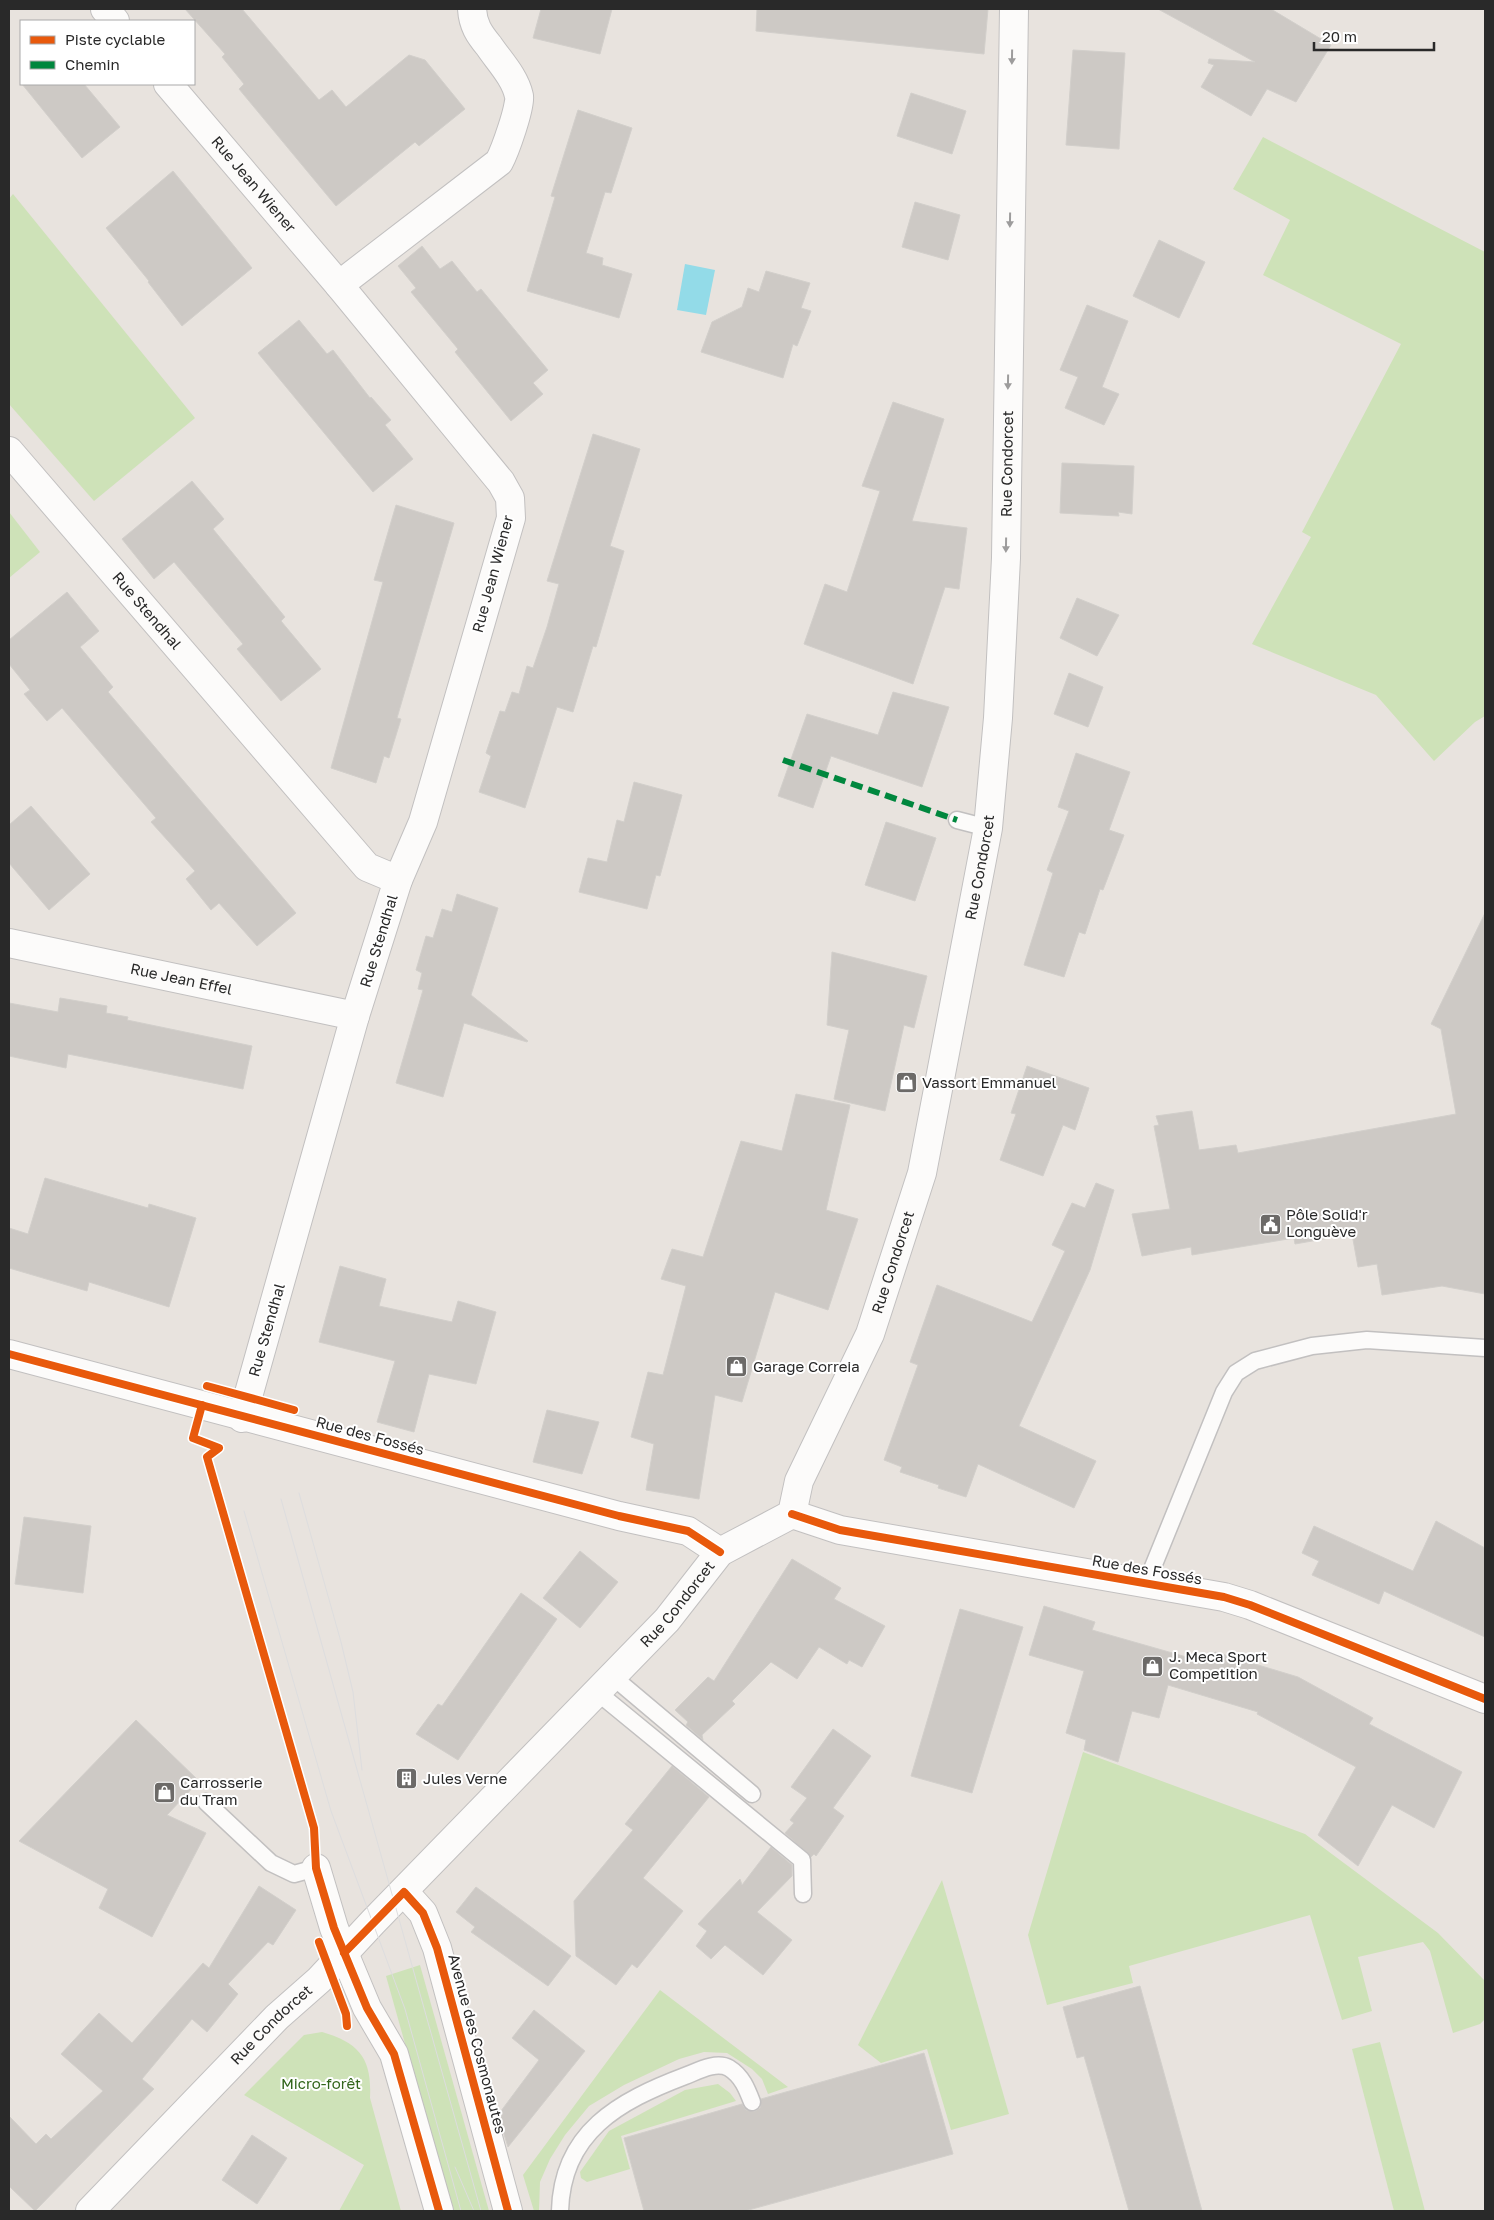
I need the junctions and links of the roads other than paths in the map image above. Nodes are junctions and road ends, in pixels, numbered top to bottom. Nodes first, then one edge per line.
1 (105, 9) edge
2 (472, 9) edge
3 (1014, 9) edge
4 (114, 20) edge
5 (169, 85) edge
6 (339, 285) junction
7 (9, 451) edge
8 (957, 820) dead end
9 (988, 828) junction
10 (398, 880) junction
11 (9, 943) edge
12 (355, 1016) junction
13 (1485, 1348) edge
14 (9, 1354) edge
15 (242, 1418) junction
16 (792, 1514) junction
17 (720, 1552) junction
18 (1146, 1584) junction
19 (605, 1684) junction
20 (1485, 1699) edge
21 (752, 1794) dead end
22 (206, 1802) dead end
23 (316, 1868) joint
24 (404, 1892) junction
25 (803, 1894) dead end
26 (344, 1953) junction
27 (752, 2102) dead end
28 (90, 2211) edge
29 (439, 2211) edge
30 (508, 2211) edge
31 (560, 2211) edge

1 - 4 street
2 - 6 street
3 -> 9 street, Rue Condorcet
5 - 6 street, Rue Jean Wiener
6 - 10 street, Rue Jean Wiener
7 - 10 street, Rue Stendhal
8 - 9 lane
9 - 16 street, Rue Condorcet
10 - 12 street, Rue Stendhal
11 - 12 street, Rue Jean Effel
12 - 15 street, Rue Stendhal
13 - 18 lane
14 - 15 street, Rue des Fossés
15 - 17 street, Rue des Fossés
16 - 17 street, Rue Condorcet
16 - 18 street, Rue des Fossés
17 - 19 street, Rue Condorcet
18 - 20 street, Rue des Fossés
19 - 21 lane
19 - 24 street, Rue Condorcet
19 - 25 lane
22 - 23 lane
23 - 26 street
24 - 26 street, Rue Condorcet
24 - 30 street, Avenue des Cosmonautes
26 - 28 street, Rue Condorcet
26 - 29 street
27 - 31 lane

